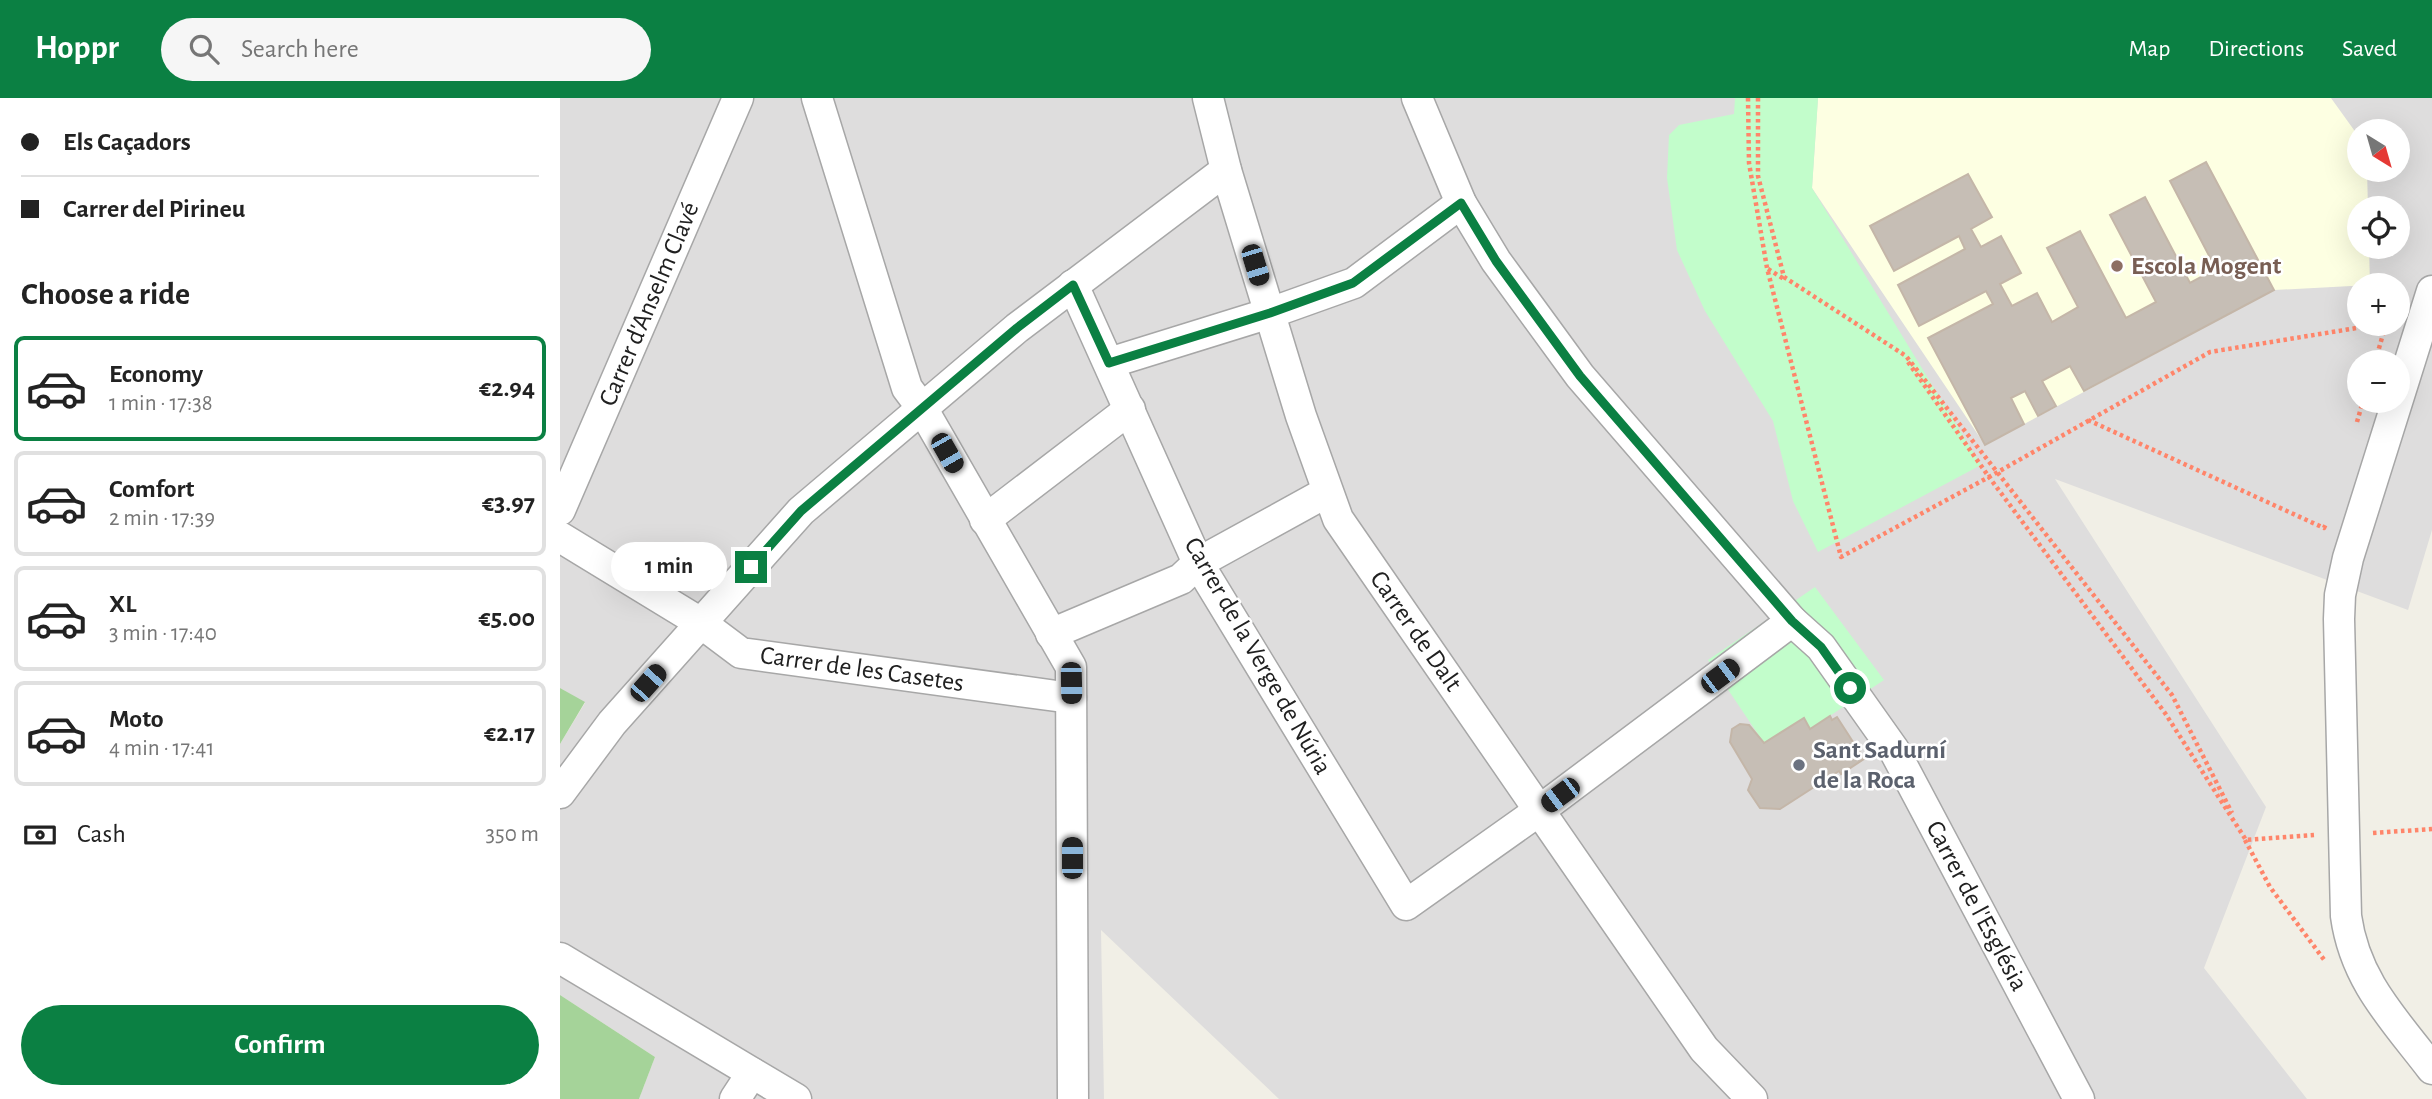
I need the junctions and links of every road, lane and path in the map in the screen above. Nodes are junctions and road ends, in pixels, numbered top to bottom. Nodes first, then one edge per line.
1 (738, 98) edge
2 (817, 98) edge
3 (1208, 98) edge
4 (1417, 98) edge
5 (1748, 98) edge
6 (1758, 98) edge
7 (1226, 170) junction
8 (1461, 203) junction
9 (1768, 268) junction
10 (1073, 285) junction
11 (2432, 291) edge
12 (1270, 313) junction
13 (2347, 330) edge
14 (1109, 363) junction
15 (922, 408) junction
16 (1130, 409) junction
17 (2359, 413) edge
18 (2087, 420) junction
19 (2355, 426) dead end
20 (1998, 471) junction
21 (1989, 477) junction
22 (1327, 492) junction
23 (560, 510) edge
24 (2328, 516) dead end
25 (985, 520) junction
26 (2324, 528) junction
27 (560, 537) edge
28 (2323, 540) dead end
29 (1198, 563) junction
30 (1792, 621) junction
31 (701, 623) junction
32 (1051, 634) junction
33 (1071, 698) junction
34 (560, 793) edge
35 (1540, 810) junction
36 (2432, 829) edge
37 (2361, 834) dead end
38 (2320, 835) dead end
39 (2246, 840) junction
40 (560, 958) edge
41 (2329, 965) dead end
42 (2432, 1069) edge
43 (752, 1073) junction
44 (2077, 1098) edge
45 (735, 1099) edge
46 (796, 1099) edge
47 (1073, 1099) edge
48 (1752, 1099) edge

1 - 23 street, Carrer d'Anselm Clavé
2 - 15 street
3 - 7 street, Carrer de Dalt
4 - 8 street, Carrer de l'Església
5 - 9 path
6 - 20 path
7 - 10 street
7 - 12 street, Carrer de Dalt
8 - 12 street
8 - 30 street, Carrer de l'Església
9 - 21 path
9 - 21 path
10 - 14 street, Carrer de la Verge de Núria
10 - 15 street
11 - 42 street
12 - 14 street
12 - 22 street, Carrer de Dalt
13 - 18 path
14 - 16 street, Carrer de la Verge de Núria
15 - 25 street
15 - 31 street
16 - 25 street
16 - 29 street, Carrer de la Verge de Núria
17 - 19 path
18 - 20 path
18 - 26 path
20 - 21 path
20 - 39 path
21 - 39 path
22 - 29 street
22 - 35 street, Carrer de Dalt
24 - 26 path
25 - 32 street
26 - 28 path
27 - 31 street, Carrer de les Casetes
29 - 32 street
29 - 35 street, Carrer de la Verge de Núria
30 - 35 street
30 - 44 street, Carrer de l'Església
31 - 33 street, Carrer de les Casetes
31 - 34 street
32 - 33 street
33 - 47 street
35 - 48 street, Carrer de Dalt
36 - 37 path
38 - 39 path
39 - 41 path
40 - 43 street
43 - 45 street
43 - 46 street

